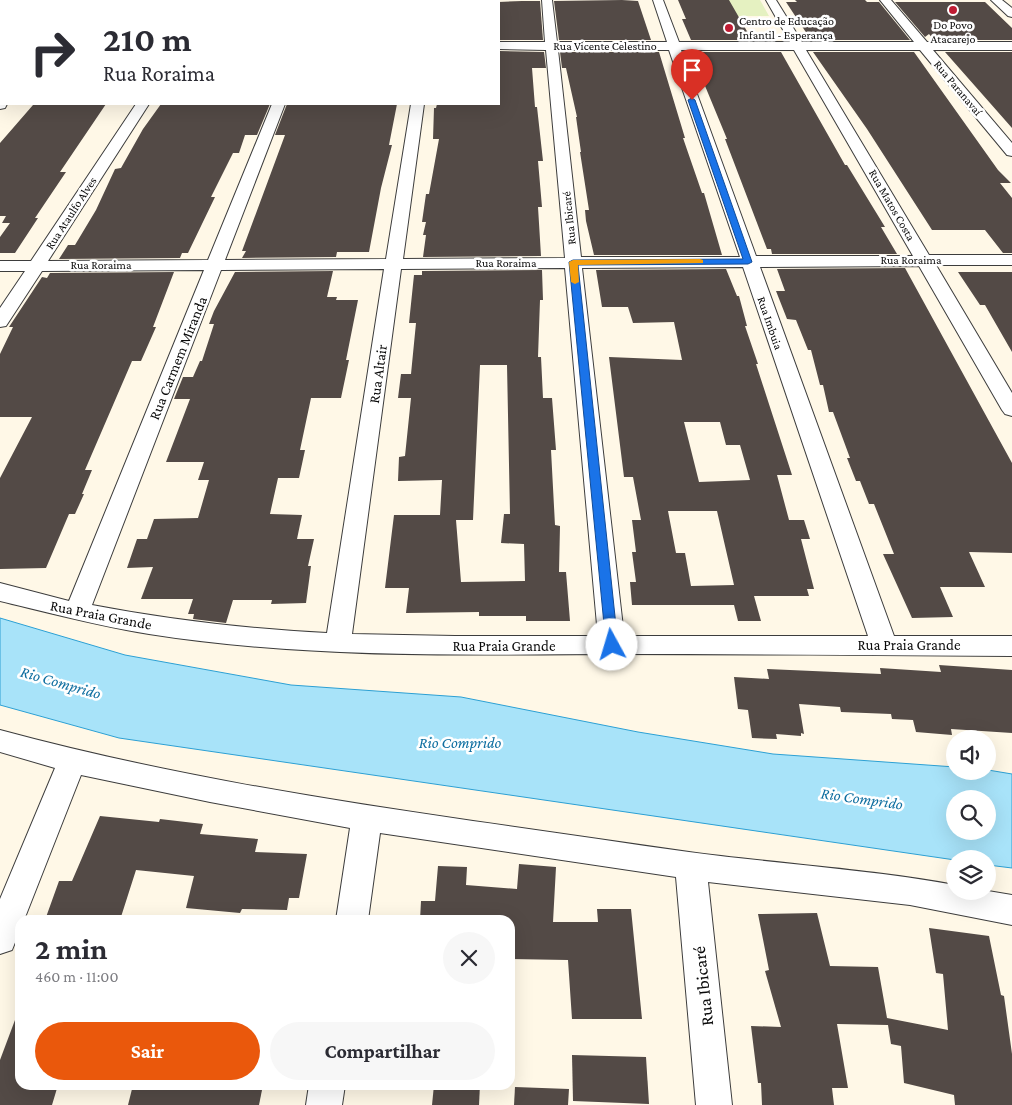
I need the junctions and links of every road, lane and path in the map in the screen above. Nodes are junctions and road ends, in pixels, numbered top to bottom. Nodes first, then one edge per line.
1 (547, 0) edge
2 (658, 0) edge
3 (772, 0) edge
4 (885, 0) edge
5 (996, 0) edge
6 (1012, 14) edge
7 (500, 46) edge
8 (551, 46) junction
9 (672, 46) junction
10 (798, 46) junction
11 (924, 46) junction
12 (1012, 46) edge
13 (141, 105) edge
14 (278, 105) edge
15 (417, 105) edge
16 (1012, 152) edge
17 (924, 260) junction
18 (1012, 260) edge
19 (573, 262) junction
20 (748, 262) junction
21 (394, 264) junction
22 (216, 265) junction
23 (0, 266) edge
24 (37, 266) junction
25 (0, 322) edge
26 (1012, 410) edge
27 (0, 592) edge
28 (77, 612) junction
29 (338, 644) junction
30 (612, 645) junction
31 (884, 645) junction
32 (1012, 646) edge
33 (0, 741) edge
34 (72, 761) junction
35 (367, 818) junction
36 (691, 866) junction
37 (1012, 910) edge
38 (353, 915) edge
39 (0, 939) edge
40 (326, 1090) edge
41 (324, 1105) edge
42 (714, 1105) edge

1 - 8 street, Rua Ibicaré
2 - 9 street, Rua Imbuia
3 - 10 street, Rua Matos Costa
4 - 11 street, Rua Paranavaí
5 - 6 street
7 - 8 street, Rua Vicente Celestino
8 - 9 street, Rua Vicente Celestino
8 - 19 street, Rua Ibicaré
9 - 10 street, Rua Vicente Celestino
9 - 20 street, Rua Imbuia
10 - 11 street, Rua Vicente Celestino
10 - 17 street, Rua Matos Costa
11 - 12 street, Rua Vicente Celestino
11 - 16 street, Rua Paranavaí
13 - 24 street, Rua Ataulfo Alves
14 - 22 street, Rua Carmem Miranda
15 - 21 street, Rua Altair
17 - 18 street, Rua Roraima
17 - 20 street, Rua Roraima
17 - 26 street, Rua Matos Costa
19 - 20 street, Rua Roraima
19 - 21 street, Rua Roraima
19 - 30 street, Rua Ibicaré
20 - 31 street, Rua Imbuia
21 - 22 street, Rua Roraima
21 - 29 street, Rua Altair
22 - 24 street, Rua Roraima
22 - 28 street, Rua Carmem Miranda
23 - 24 street, Rua Roraima
24 - 25 street, Rua Ataulfo Alves
27 - 28 street, Rua Praia Grande
28 - 29 street, Rua Praia Grande
29 - 30 street, Rua Praia Grande
30 - 31 street, Rua Praia Grande
31 - 32 street, Rua Praia Grande
33 - 34 street
34 - 35 street
34 - 39 street
35 - 36 street
35 - 38 street
36 - 37 street
36 - 42 street, Rua Ibicaré
40 - 41 street

